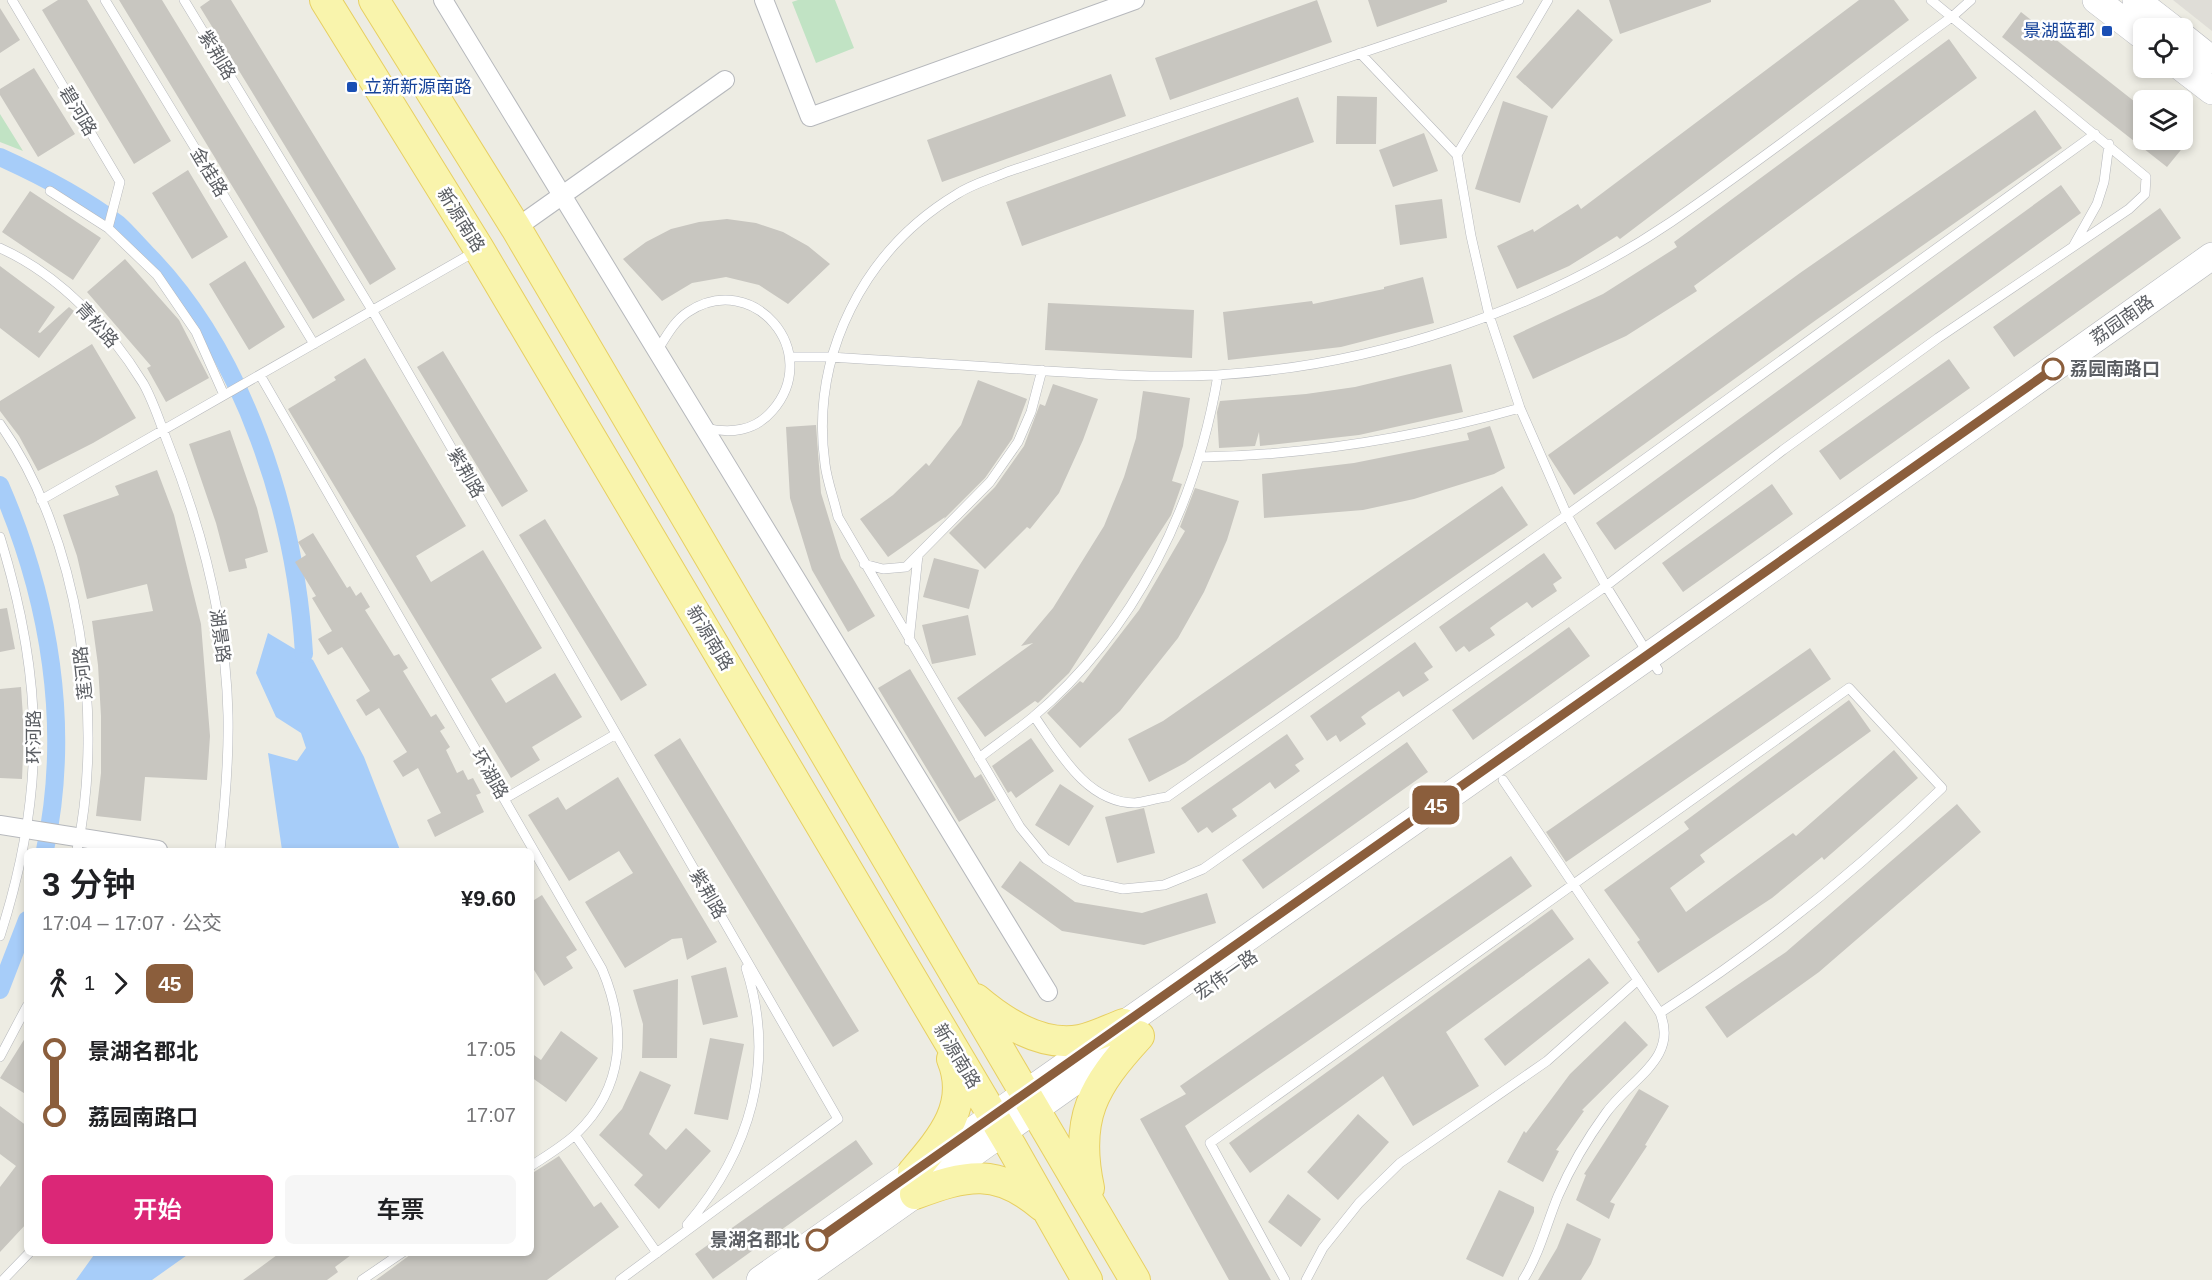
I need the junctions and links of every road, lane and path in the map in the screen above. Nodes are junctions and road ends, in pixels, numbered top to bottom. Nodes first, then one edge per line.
1 (12, 0) edge
2 (105, 0) edge
3 (184, 0) edge
4 (325, 0) edge
5 (374, 0) edge
6 (443, 0) edge
7 (764, 0) edge
8 (1135, 0) edge
9 (1519, 0) edge
10 (1548, 0) edge
11 (1931, 0) edge
12 (1971, 0) edge
13 (2096, 0) edge
14 (2136, 0) edge
15 (1953, 16) junction
16 (2159, 18) edge
17 (2133, 29) edge
18 (2193, 45) edge
19 (1360, 53) junction
20 (2212, 60) edge
21 (2193, 76) edge
22 (725, 80) dead end
23 (2212, 91) edge
24 (2095, 134) junction
25 (2109, 144) junction
26 (1457, 155) junction
27 (50, 191) dead end
28 (562, 196) junction
29 (108, 228) junction
30 (516, 228) junction
31 (2074, 246) junction
32 (0, 248) edge
33 (479, 249) junction
34 (2212, 256) edge
35 (2212, 277) edge
36 (372, 310) junction
37 (1489, 315) junction
38 (314, 344) junction
39 (657, 351) junction
40 (791, 357) junction
41 (831, 357) junction
42 (1042, 370) junction
43 (260, 375) junction
44 (1218, 375) junction
45 (224, 395) junction
46 (1520, 408) junction
47 (0, 424) edge
48 (704, 427) junction
49 (163, 430) junction
50 (1201, 457) junction
51 (41, 500) junction
52 (1567, 515) junction
53 (0, 537) edge
54 (918, 555) junction
55 (864, 564) junction
56 (1606, 586) junction
57 (909, 641) junction
58 (1654, 663) junction
59 (1034, 716) junction
60 (616, 734) junction
61 (979, 758) junction
62 (1503, 780) junction
63 (504, 799) junction
64 (0, 825) edge
65 (28, 830) junction
66 (78, 844) edge
67 (24, 848) edge
68 (24, 848) edge
69 (131, 848) edge
70 (220, 848) edge
71 (532, 848) edge
72 (534, 851) edge
73 (1573, 884) junction
74 (0, 936) edge
75 (740, 949) junction
76 (1638, 980) junction
77 (966, 991) junction
78 (1048, 992) dead end
79 (24, 1012) edge
80 (1660, 1013) junction
81 (938, 1023) junction
82 (1131, 1030) junction
83 (0, 1057) edge
84 (1031, 1100) junction
85 (998, 1123) junction
86 (575, 1135) junction
87 (534, 1164) edge
88 (914, 1183) junction
89 (1092, 1205) junction
90 (1049, 1212) junction
91 (657, 1253) junction
92 (26, 1256) edge
93 (397, 1256) edge
94 (3, 1280) edge
95 (362, 1280) edge
96 (620, 1280) edge
97 (760, 1280) edge
98 (794, 1280) edge
99 (1088, 1280) edge
100 (1135, 1280) edge
101 (1285, 1280) edge
102 (1306, 1280) edge
103 (1522, 1280) edge

1 - 29 lane, 碧河路
2 - 38 lane, 金桂路
3 - 36 lane, 紫荆路
4 - 33 main road, 新源南路
5 - 30 main road
6 - 28 street
7 - 8 street
9 - 19 lane
10 - 26 lane
11 - 15 lane
12 - 15 lane
13 - 17 main road
14 - 16 main road
15 - 24 lane
15 - 37 lane
18 - 20 main road
19 - 26 lane
19 - 41 lane
21 - 23 main road
22 - 28 street
24 - 25 lane
24 - 52 lane
25 - 31 lane
25 - 31 lane
26 - 37 lane
27 - 29 lane
28 - 30 street
28 - 39 street
29 - 45 lane
30 - 77 main road
31 - 56 lane
32 - 49 lane, 青松路
33 - 36 lane
33 - 81 main road, 新源南路
34 - 58 main road, 荔园南路
35 - 58 main road, 荔园南路
36 - 38 lane
36 - 60 lane, 紫荆路
37 - 44 lane
37 - 46 lane
38 - 43 lane
39 - 40 lane
39 - 48 street
40 - 41 lane
40 - 48 lane
41 - 42 lane
41 - 55 lane
42 - 44 lane
42 - 54 lane
43 - 45 lane
43 - 63 lane, 环湖路
44 - 50 lane
45 - 49 lane
46 - 50 lane
46 - 52 lane
47 - 51 lane, 莲河路
48 - 78 street
49 - 51 lane
49 - 70 lane, 湖景路
50 - 59 lane
51 - 66 lane, 莲河路
52 - 56 lane
52 - 59 lane
53 - 65 lane, 环河路
54 - 55 lane
54 - 57 lane
55 - 57 lane
56 - 58 lane
56 - 61 lane
57 - 61 lane
58 - 62 main road, 宏伟一路
58 - 82 main road, 宏伟一路
59 - 61 lane
60 - 63 lane
60 - 75 lane, 紫荆路
62 - 73 lane
62 - 82 main road, 宏伟一路
63 - 71 lane, 环湖路
64 - 65 street
65 - 66 street
65 - 68 lane, 环河路
66 - 69 street
67 - 74 lane, 环河路
72 - 86 lane, 环湖路
73 - 76 lane
73 - 80 lane
73 - 101 lane
75 - 91 lane, 紫荆路
75 - 91 lane, 紫荆路
76 - 80 lane
76 - 102 lane
77 - 82 main road
77 - 84 main road
79 - 83 lane
80 - 103 lane
81 - 85 main road, 新源南路
81 - 88 main road
82 - 84 main road, 宏伟一路
82 - 89 main road
84 - 85 main road, 宏伟一路
84 - 89 main road
85 - 88 main road, 宏伟一路
85 - 90 main road, 新源南路
86 - 87 lane, 环湖路
86 - 91 lane
88 - 90 main road
88 - 97 main road, 宏伟一路
88 - 98 main road, 宏伟一路
89 - 100 main road
90 - 99 main road, 新源南路
91 - 96 lane
92 - 94 lane
93 - 95 lane

